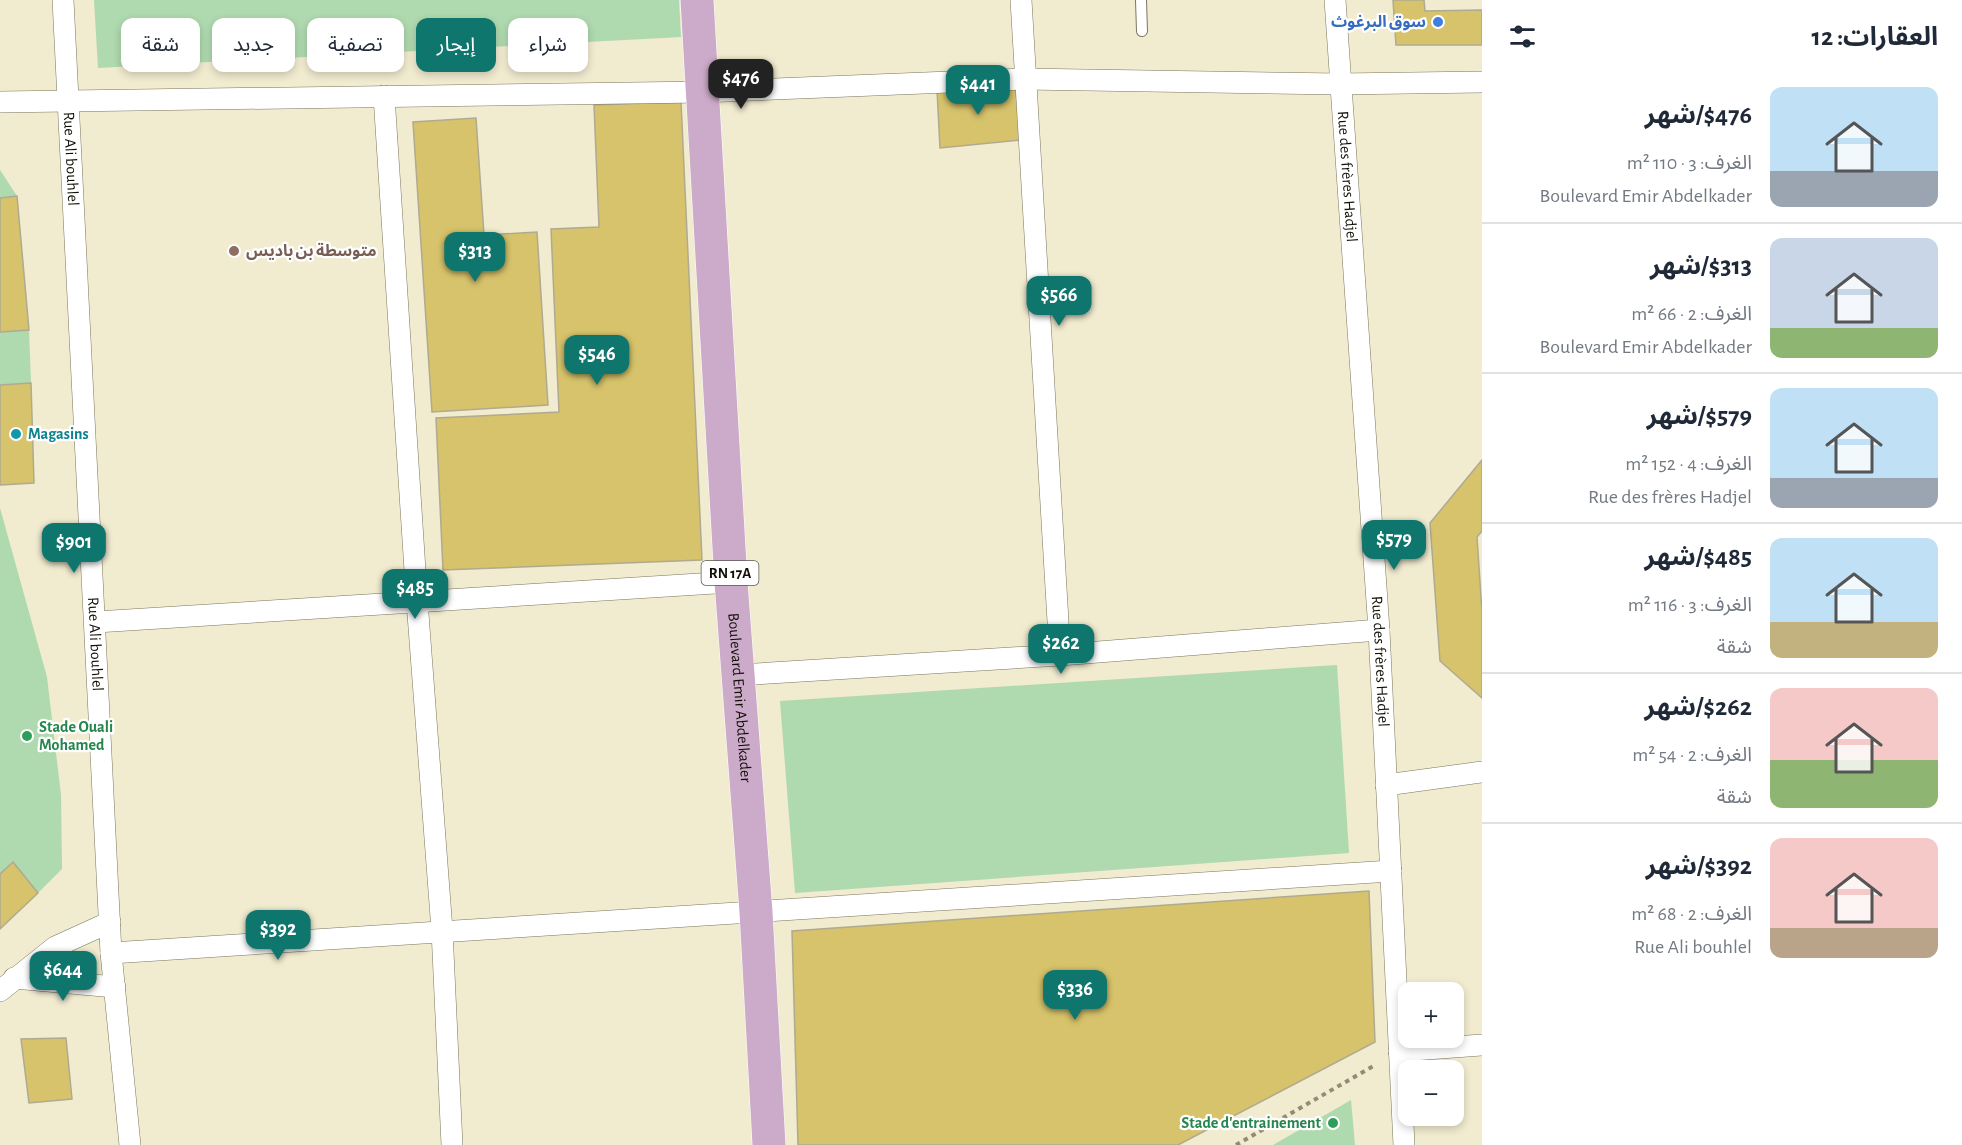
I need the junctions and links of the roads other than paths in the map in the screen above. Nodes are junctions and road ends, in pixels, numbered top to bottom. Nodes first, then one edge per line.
1 (63, 0) edge
2 (697, 0) edge
3 (1021, 0) edge
4 (1141, 0) edge
5 (1335, 0) edge
6 (1142, 31) dead end
7 (1024, 79) junction
8 (1482, 82) edge
9 (1338, 84) junction
10 (702, 92) junction
11 (384, 96) junction
12 (69, 101) junction
13 (0, 102) edge
14 (731, 582) junction
15 (417, 601) junction
16 (96, 622) junction
17 (1379, 630) junction
18 (1060, 655) junction
19 (739, 675) junction
20 (1482, 772) edge
21 (1386, 785) junction
22 (1391, 871) junction
23 (756, 912) junction
24 (110, 922) junction
25 (442, 930) junction
26 (111, 953) junction
27 (7, 984) edge
28 (115, 987) junction
29 (1482, 1045) edge
30 (1399, 1051) junction
31 (130, 1145) edge
32 (452, 1145) edge
33 (769, 1145) edge
34 (1404, 1145) edge

1 - 12 street, Rue Ali bouhlel
2 - 10 main road, Boulevard Emir Abdelkader / RN 17A
3 - 7 street
4 - 6 lane
5 - 9 street, Rue des frères Hadjel
7 - 9 street
7 - 10 street
7 - 18 street
8 - 9 street
9 - 17 street, Rue des frères Hadjel
10 - 11 street
10 - 14 main road, Boulevard Emir Abdelkader / RN 17A
11 - 12 street
11 - 15 street
12 - 13 street
12 - 16 street, Rue Ali bouhlel
14 - 15 street
14 - 19 main road, Boulevard Emir Abdelkader / RN 17A
15 - 16 street
15 - 25 street
16 - 24 street, Rue Ali bouhlel
17 - 18 street
17 - 21 street, Rue des frères Hadjel
18 - 19 street
19 - 23 main road, Boulevard Emir Abdelkader / RN 17A
20 - 21 street
21 - 22 street, Rue des frères Hadjel
22 - 23 street
22 - 30 street, Rue des frères Hadjel
23 - 25 street
23 - 33 main road, Boulevard Emir Abdelkader / RN 17A
24 - 26 street, Rue Ali bouhlel
24 - 27 street
25 - 26 street
25 - 32 street
26 - 28 street, Rue Ali bouhlel
27 - 28 street
28 - 31 street, Rue Ali bouhlel
29 - 30 street
30 - 34 street, Rue des frères Hadjel

